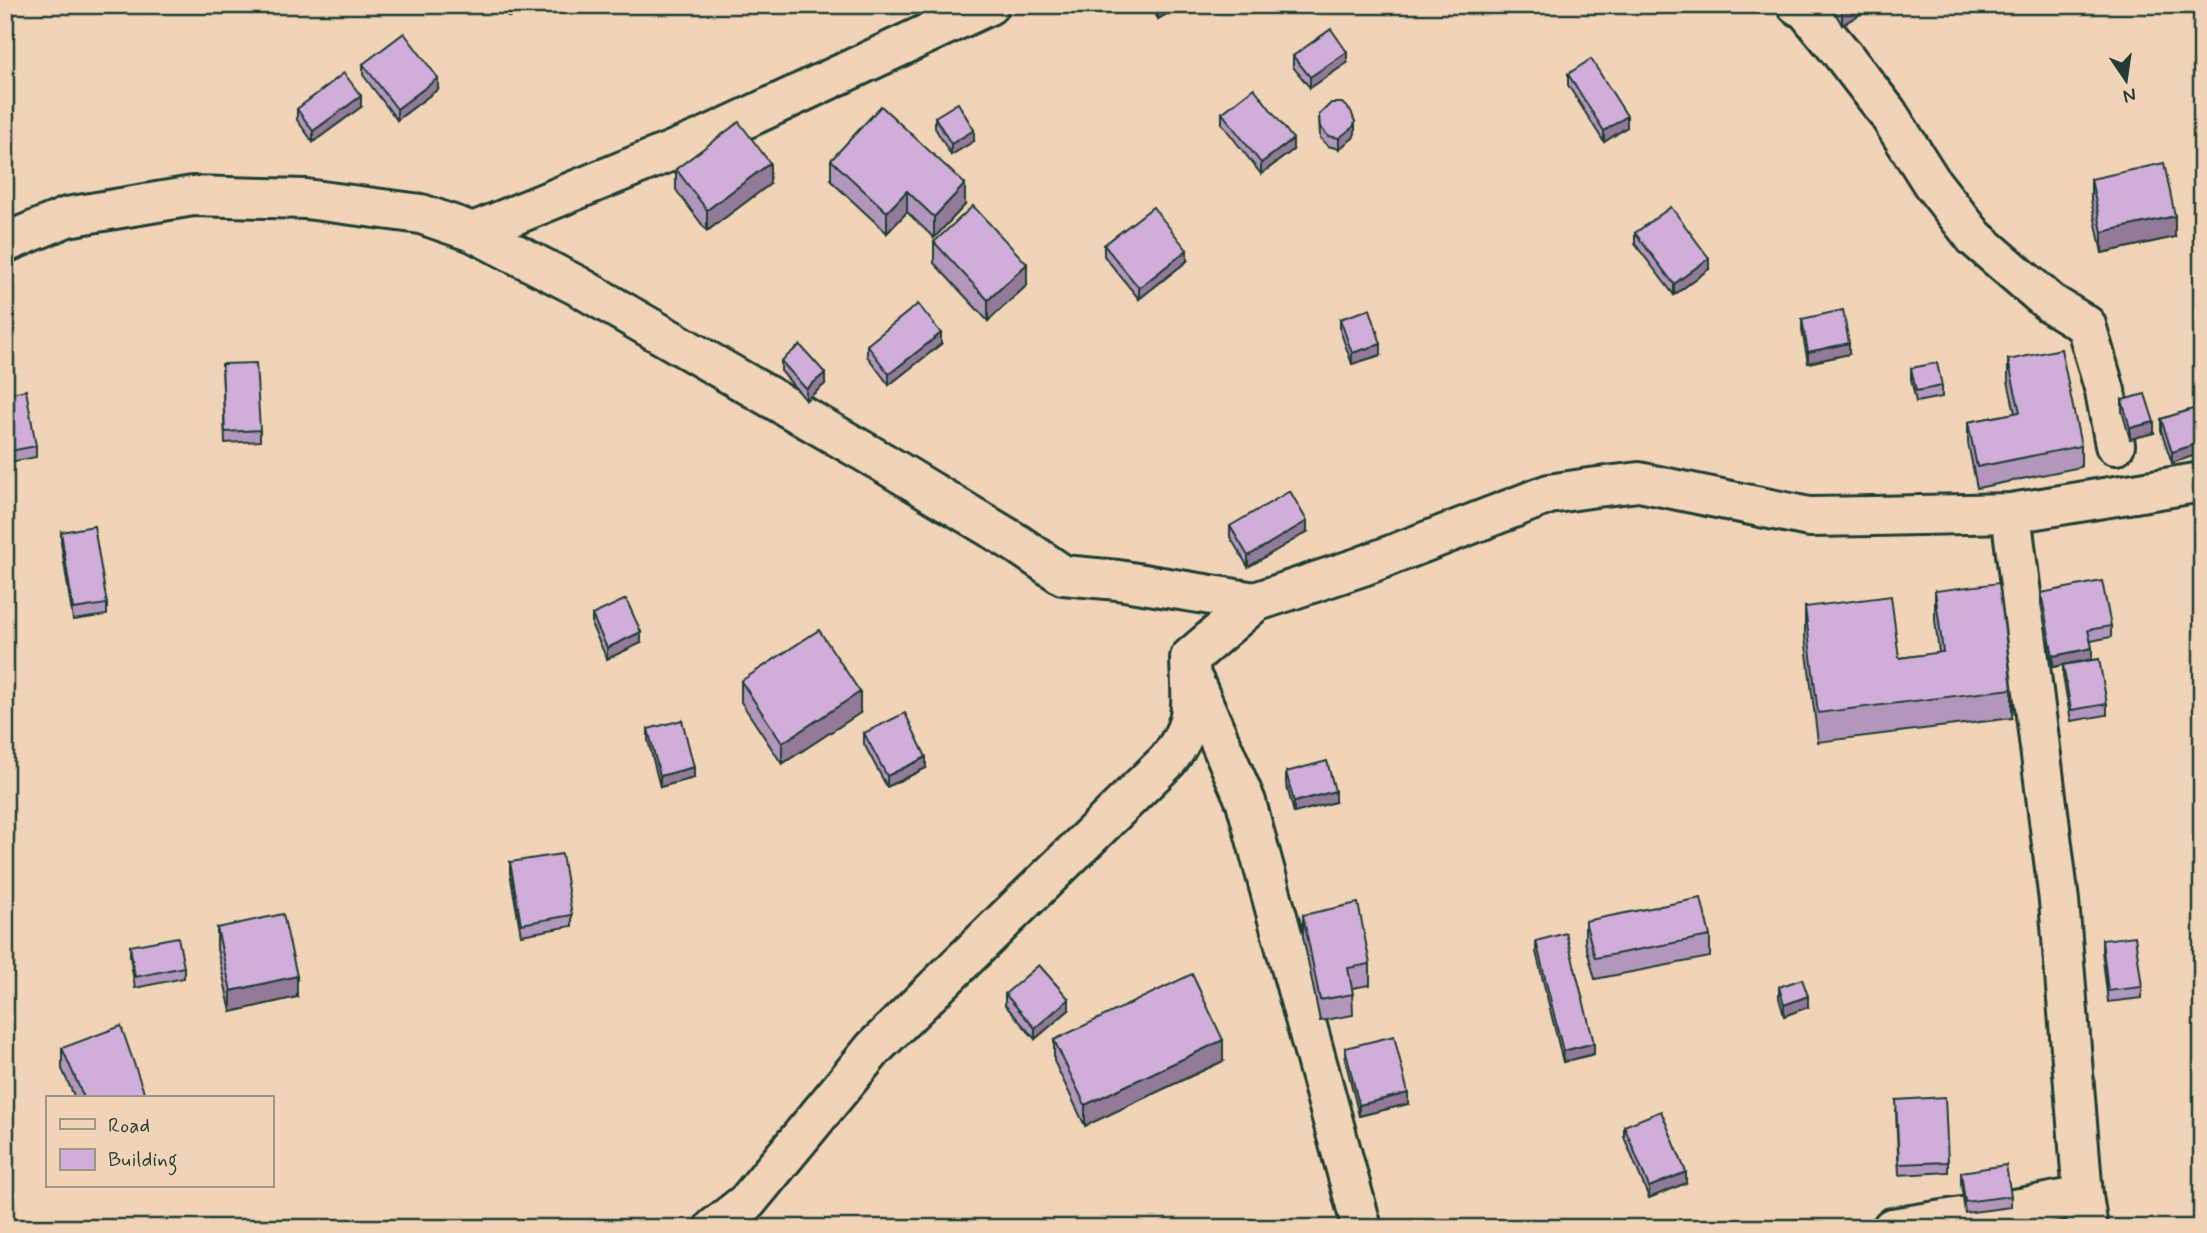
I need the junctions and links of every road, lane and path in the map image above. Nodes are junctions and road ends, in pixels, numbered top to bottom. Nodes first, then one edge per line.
1 (989, 5) edge
2 (1797, 5) edge
3 (473, 233) junction
4 (5, 243) edge
5 (2115, 445) dead end
6 (2202, 482) edge
7 (2011, 513) junction
8 (1255, 602) junction
9 (1190, 672) junction
10 (2085, 1212) edge
11 (714, 1228) edge
12 (1363, 1228) edge
13 (1892, 1228) edge

1 - 3 street
2 - 5 street
3 - 4 street
3 - 8 street
6 - 7 street
7 - 8 street
7 - 10 street
8 - 9 street
9 - 11 street
9 - 12 street
10 - 13 street

